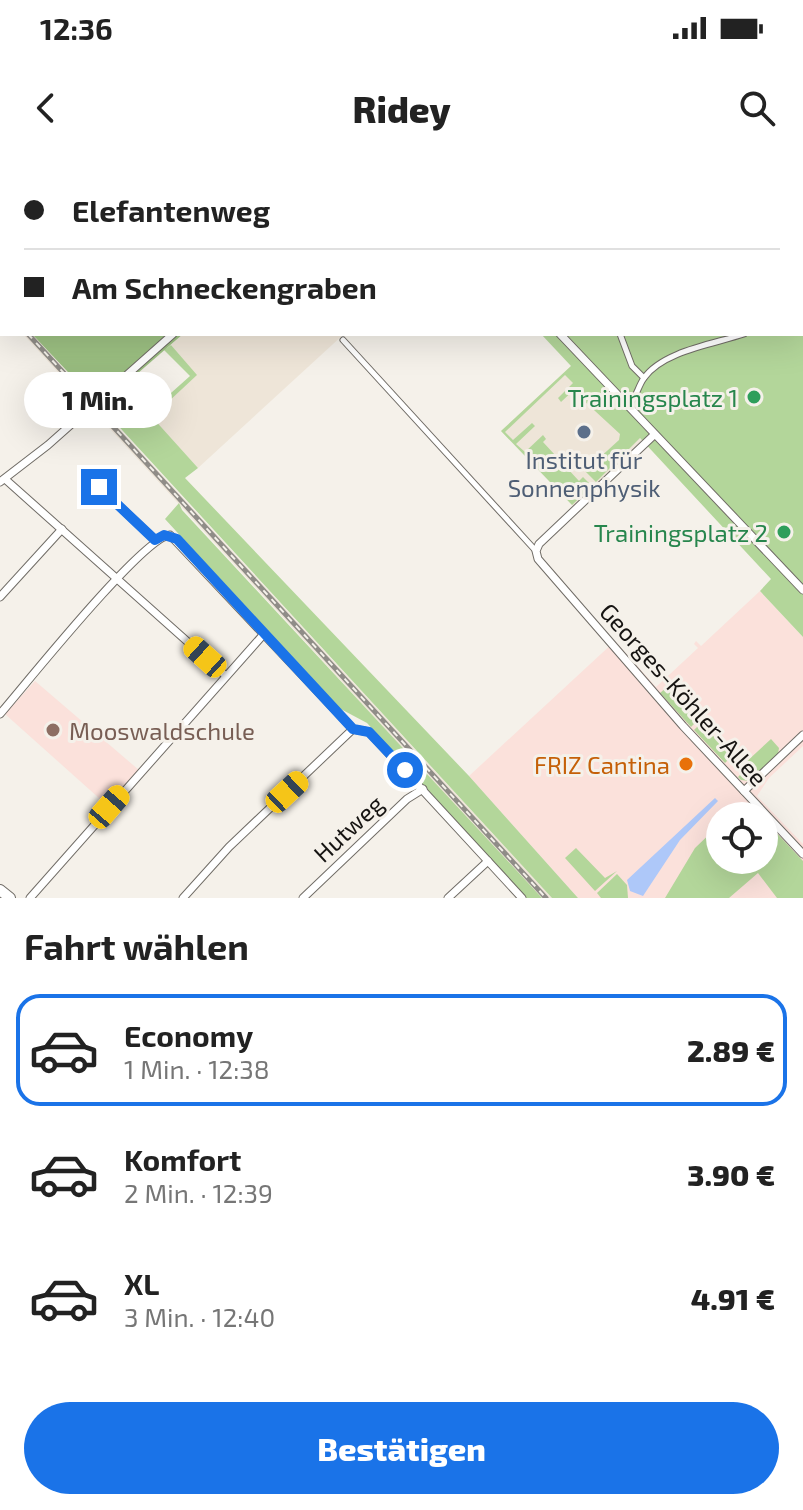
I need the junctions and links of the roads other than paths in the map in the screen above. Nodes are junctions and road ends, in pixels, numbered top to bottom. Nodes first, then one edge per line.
1 (171, 336) edge
2 (562, 336) edge
3 (621, 336) edge
4 (738, 336) edge
5 (343, 340) dead end
6 (644, 378) junction
7 (627, 406) junction
8 (654, 435) junction
9 (2, 481) edge
10 (99, 487) dead end
11 (62, 529) junction
12 (155, 540) junction
13 (537, 555) junction
14 (117, 578) junction
15 (803, 590) edge
16 (0, 597) edge
17 (263, 635) junction
18 (226, 676) junction
19 (0, 714) edge
20 (353, 729) junction
21 (803, 735) edge
22 (423, 789) junction
23 (744, 791) junction
24 (803, 854) edge
25 (488, 861) junction
26 (0, 890) edge
27 (520, 897) edge
28 (10, 898) edge
29 (30, 898) edge
30 (183, 898) edge
31 (303, 898) edge
32 (448, 898) edge

1 - 9 street
2 - 7 street
3 - 6 street
4 - 6 street
5 - 13 street, Georges-Köhler-Allee
6 - 7 street
7 - 8 street
8 - 13 street
8 - 15 street
9 - 11 street
10 - 12 street
11 - 14 street
11 - 16 street
12 - 14 street
12 - 17 street
13 - 23 street, Georges-Köhler-Allee
14 - 18 street
14 - 19 street
17 - 18 street
17 - 20 street
18 - 29 street
20 - 22 street
20 - 30 street
21 - 23 street
22 - 25 street
22 - 31 street, Hutweg
23 - 24 street, Georges-Köhler-Allee
25 - 27 street
25 - 32 street
26 - 28 main road

